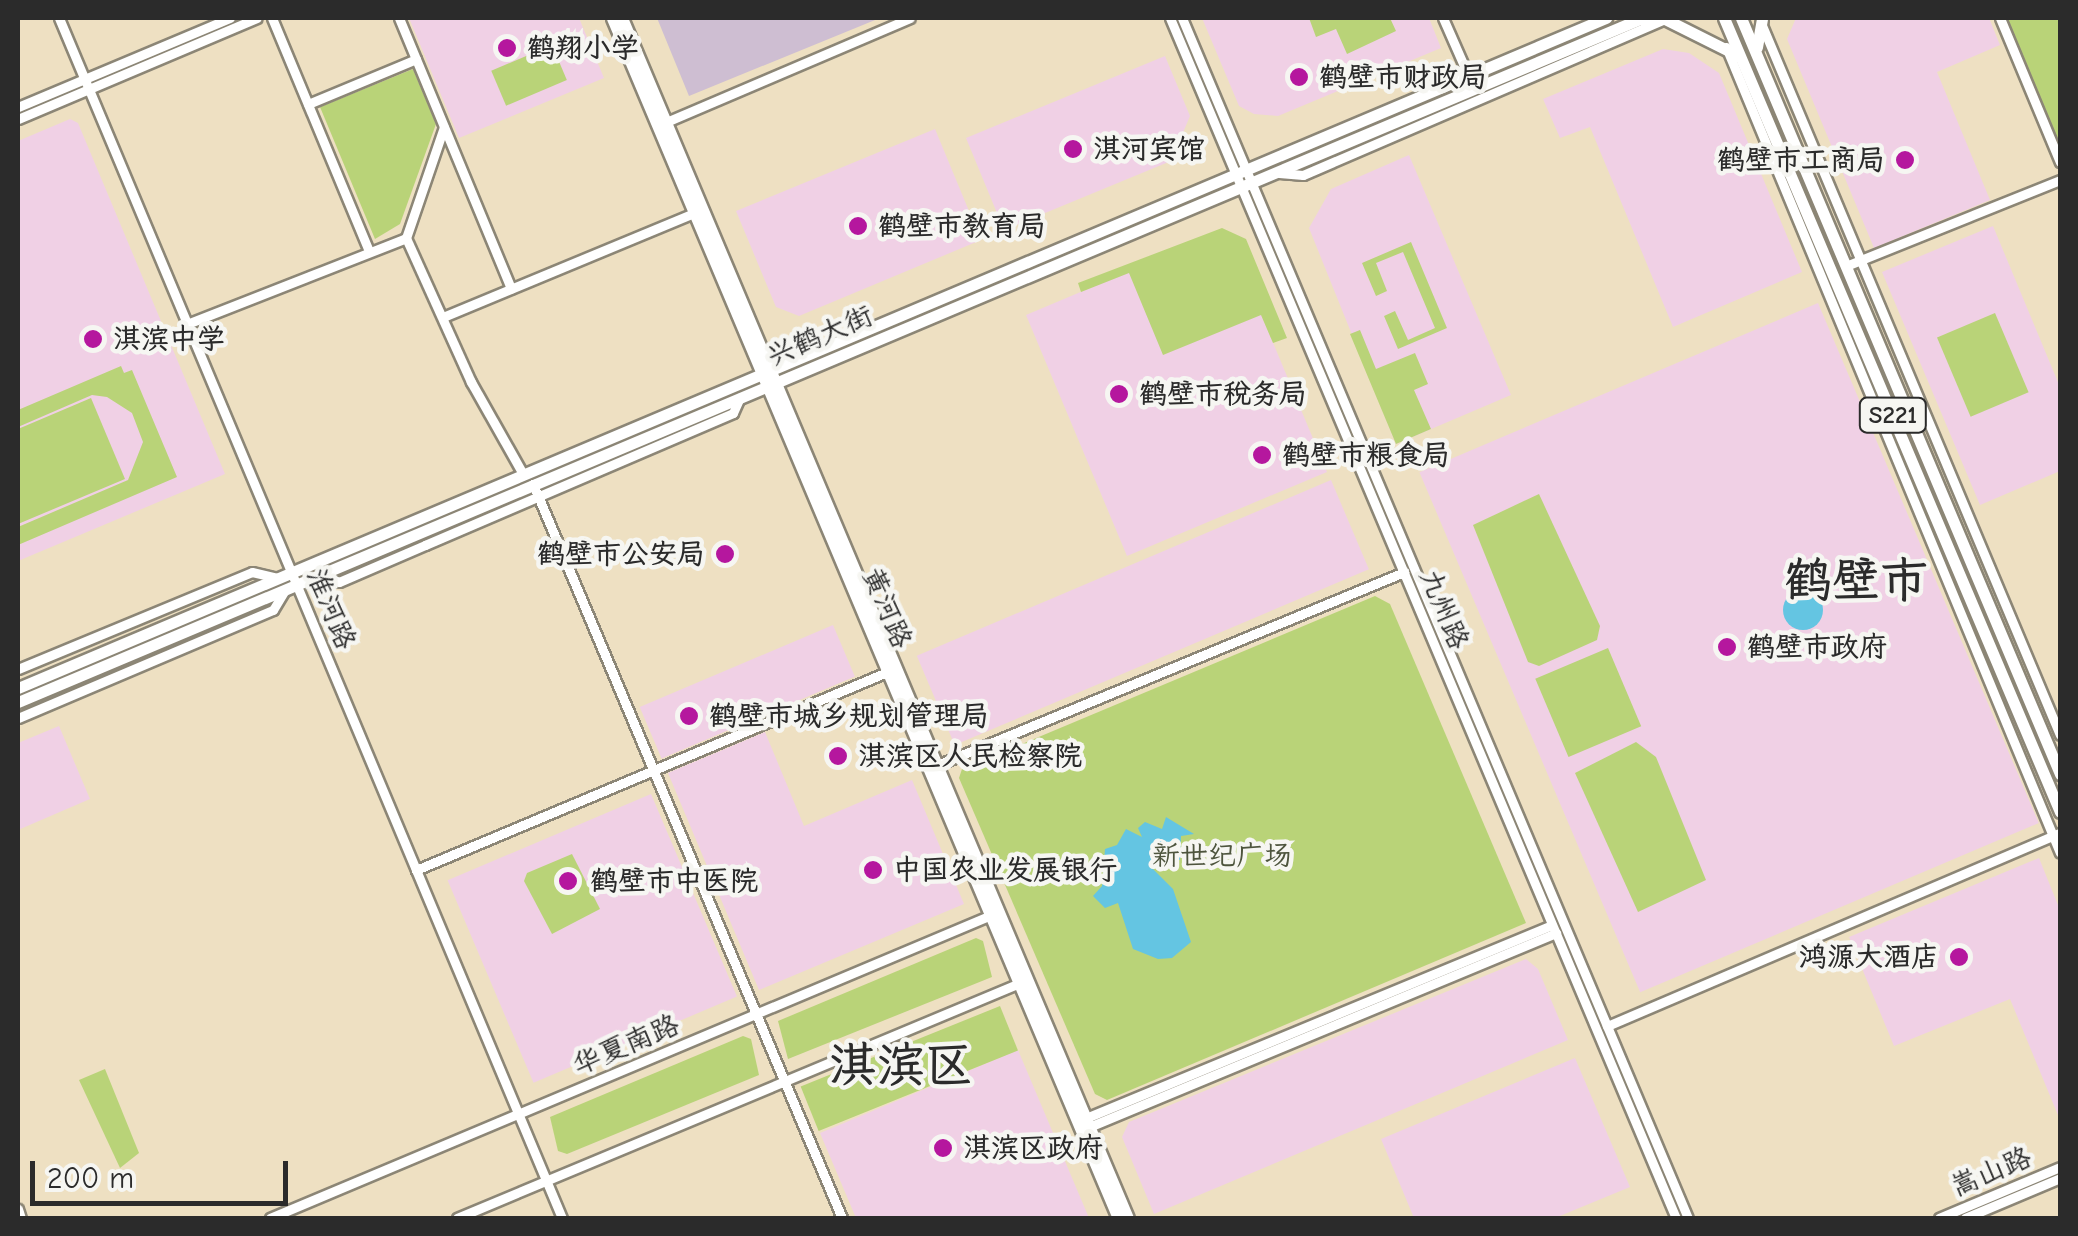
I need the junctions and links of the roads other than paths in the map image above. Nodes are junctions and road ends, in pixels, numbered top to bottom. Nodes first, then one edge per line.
1 (59, 18) edge
2 (230, 18) edge
3 (258, 18) edge
4 (272, 18) edge
5 (398, 18) edge
6 (612, 18) edge
7 (622, 18) edge
8 (910, 18) edge
9 (1170, 18) edge
10 (1182, 18) edge
11 (1443, 18) edge
12 (1606, 18) edge
13 (1640, 18) edge
14 (1724, 18) edge
15 (1741, 18) edge
16 (2000, 18) edge
17 (1665, 19) edge
18 (1761, 19) edge
19 (1725, 45) junction
20 (1757, 56) junction
21 (1742, 58) junction
22 (416, 59) junction
23 (1468, 75) junction
24 (87, 83) junction
25 (308, 104) junction
26 (18, 107) edge
27 (18, 118) edge
28 (666, 122) junction
29 (444, 127) junction
30 (2060, 162) edge
31 (1271, 172) junction
32 (1243, 177) junction
33 (2060, 180) edge
34 (694, 213) junction
35 (406, 238) junction
36 (369, 250) junction
37 (1861, 260) junction
38 (1846, 266) junction
39 (511, 289) junction
40 (443, 317) junction
41 (187, 324) junction
42 (768, 378) junction
43 (524, 474) junction
44 (536, 491) junction
45 (1404, 572) junction
46 (288, 581) junction
47 (18, 669) edge
48 (887, 672) junction
49 (18, 688) edge
50 (18, 702) edge
51 (18, 718) edge
52 (2060, 735) edge
53 (932, 767) junction
54 (654, 771) junction
55 (2060, 774) edge
56 (2060, 812) edge
57 (2057, 835) edge
58 (2060, 853) edge
59 (416, 870) junction
60 (994, 914) junction
61 (1554, 929) junction
62 (1023, 982) junction
63 (756, 1014) junction
64 (1607, 1026) junction
65 (784, 1082) junction
66 (518, 1114) junction
67 (1088, 1122) junction
68 (2060, 1168) edge
69 (2060, 1178) edge
70 (547, 1181) junction
71 (18, 1209) edge
72 (22, 1218) edge
73 (270, 1218) edge
74 (457, 1218) edge
75 (562, 1218) edge
76 (842, 1218) edge
77 (1118, 1218) edge
78 (1128, 1218) edge
79 (1676, 1218) edge
80 (1688, 1218) edge
81 (1939, 1218) edge
82 (1964, 1218) edge

1 - 24 street, 淮河路
2 - 24 street
3 - 24 street
4 - 25 street
5 - 22 street
6 - 34 main road, 黄河路
7 - 28 main road, 黄河路
8 - 28 street
9 - 32 street, 九州路
10 - 32 street, 九州路
11 - 23 street
12 - 23 main road, 兴鹤大街
13 - 17 main road
13 - 31 main road, 兴鹤大街
14 - 21 main road, S221
15 - 20 main road, S221
16 - 30 street
17 - 19 main road
17 - 31 street
18 - 20 main road
18 - 37 street
19 - 21 main road
19 - 57 street
20 - 38 main road, S221
21 - 56 main road, S221
22 - 25 street
22 - 29 street
23 - 32 main road, 兴鹤大街
24 - 26 street
24 - 27 street
24 - 41 street, 淮河路
25 - 36 street
28 - 42 main road, 黄河路
29 - 35 street
29 - 39 street
31 - 32 main road, 兴鹤大街
32 - 42 main road, 兴鹤大街
32 - 45 street, 九州路
32 - 64 street, 九州路
33 - 37 street
34 - 39 street
34 - 42 main road, 黄河路
35 - 36 street
35 - 40 street
36 - 41 street
37 - 38 street
37 - 52 street
38 - 55 main road, S221
39 - 40 street
40 - 43 street
41 - 46 street, 淮河路
42 - 43 main road, 兴鹤大街
42 - 44 main road, 兴鹤大街
42 - 48 main road, 黄河路
42 - 53 main road, 黄河路
43 - 46 main road, 兴鹤大街
44 - 46 main road, 兴鹤大街
44 - 54 street
45 - 53 street
45 - 61 street, 九州路
46 - 47 street
46 - 49 main road, 兴鹤大街
46 - 50 main road, 兴鹤大街
46 - 51 street
46 - 59 street, 淮河路
48 - 53 main road, 黄河路
48 - 54 street
53 - 60 main road, 黄河路
54 - 59 street
54 - 63 street
57 - 58 street
57 - 64 street
59 - 66 street, 淮河路
60 - 62 main road, 黄河路
60 - 63 street, 华夏南路
61 - 67 street
61 - 79 street, 九州路
62 - 65 street
62 - 67 main road, 黄河路
62 - 77 main road, 黄河路
63 - 65 street
63 - 66 street, 华夏南路
64 - 80 street, 九州路
65 - 70 street
65 - 76 street
66 - 70 street, 淮河路
66 - 73 street, 华夏南路
67 - 78 main road, 黄河路
68 - 81 street, 嵩山路
69 - 82 street, 嵩山路
70 - 74 street
70 - 75 street, 淮河路
71 - 72 street

